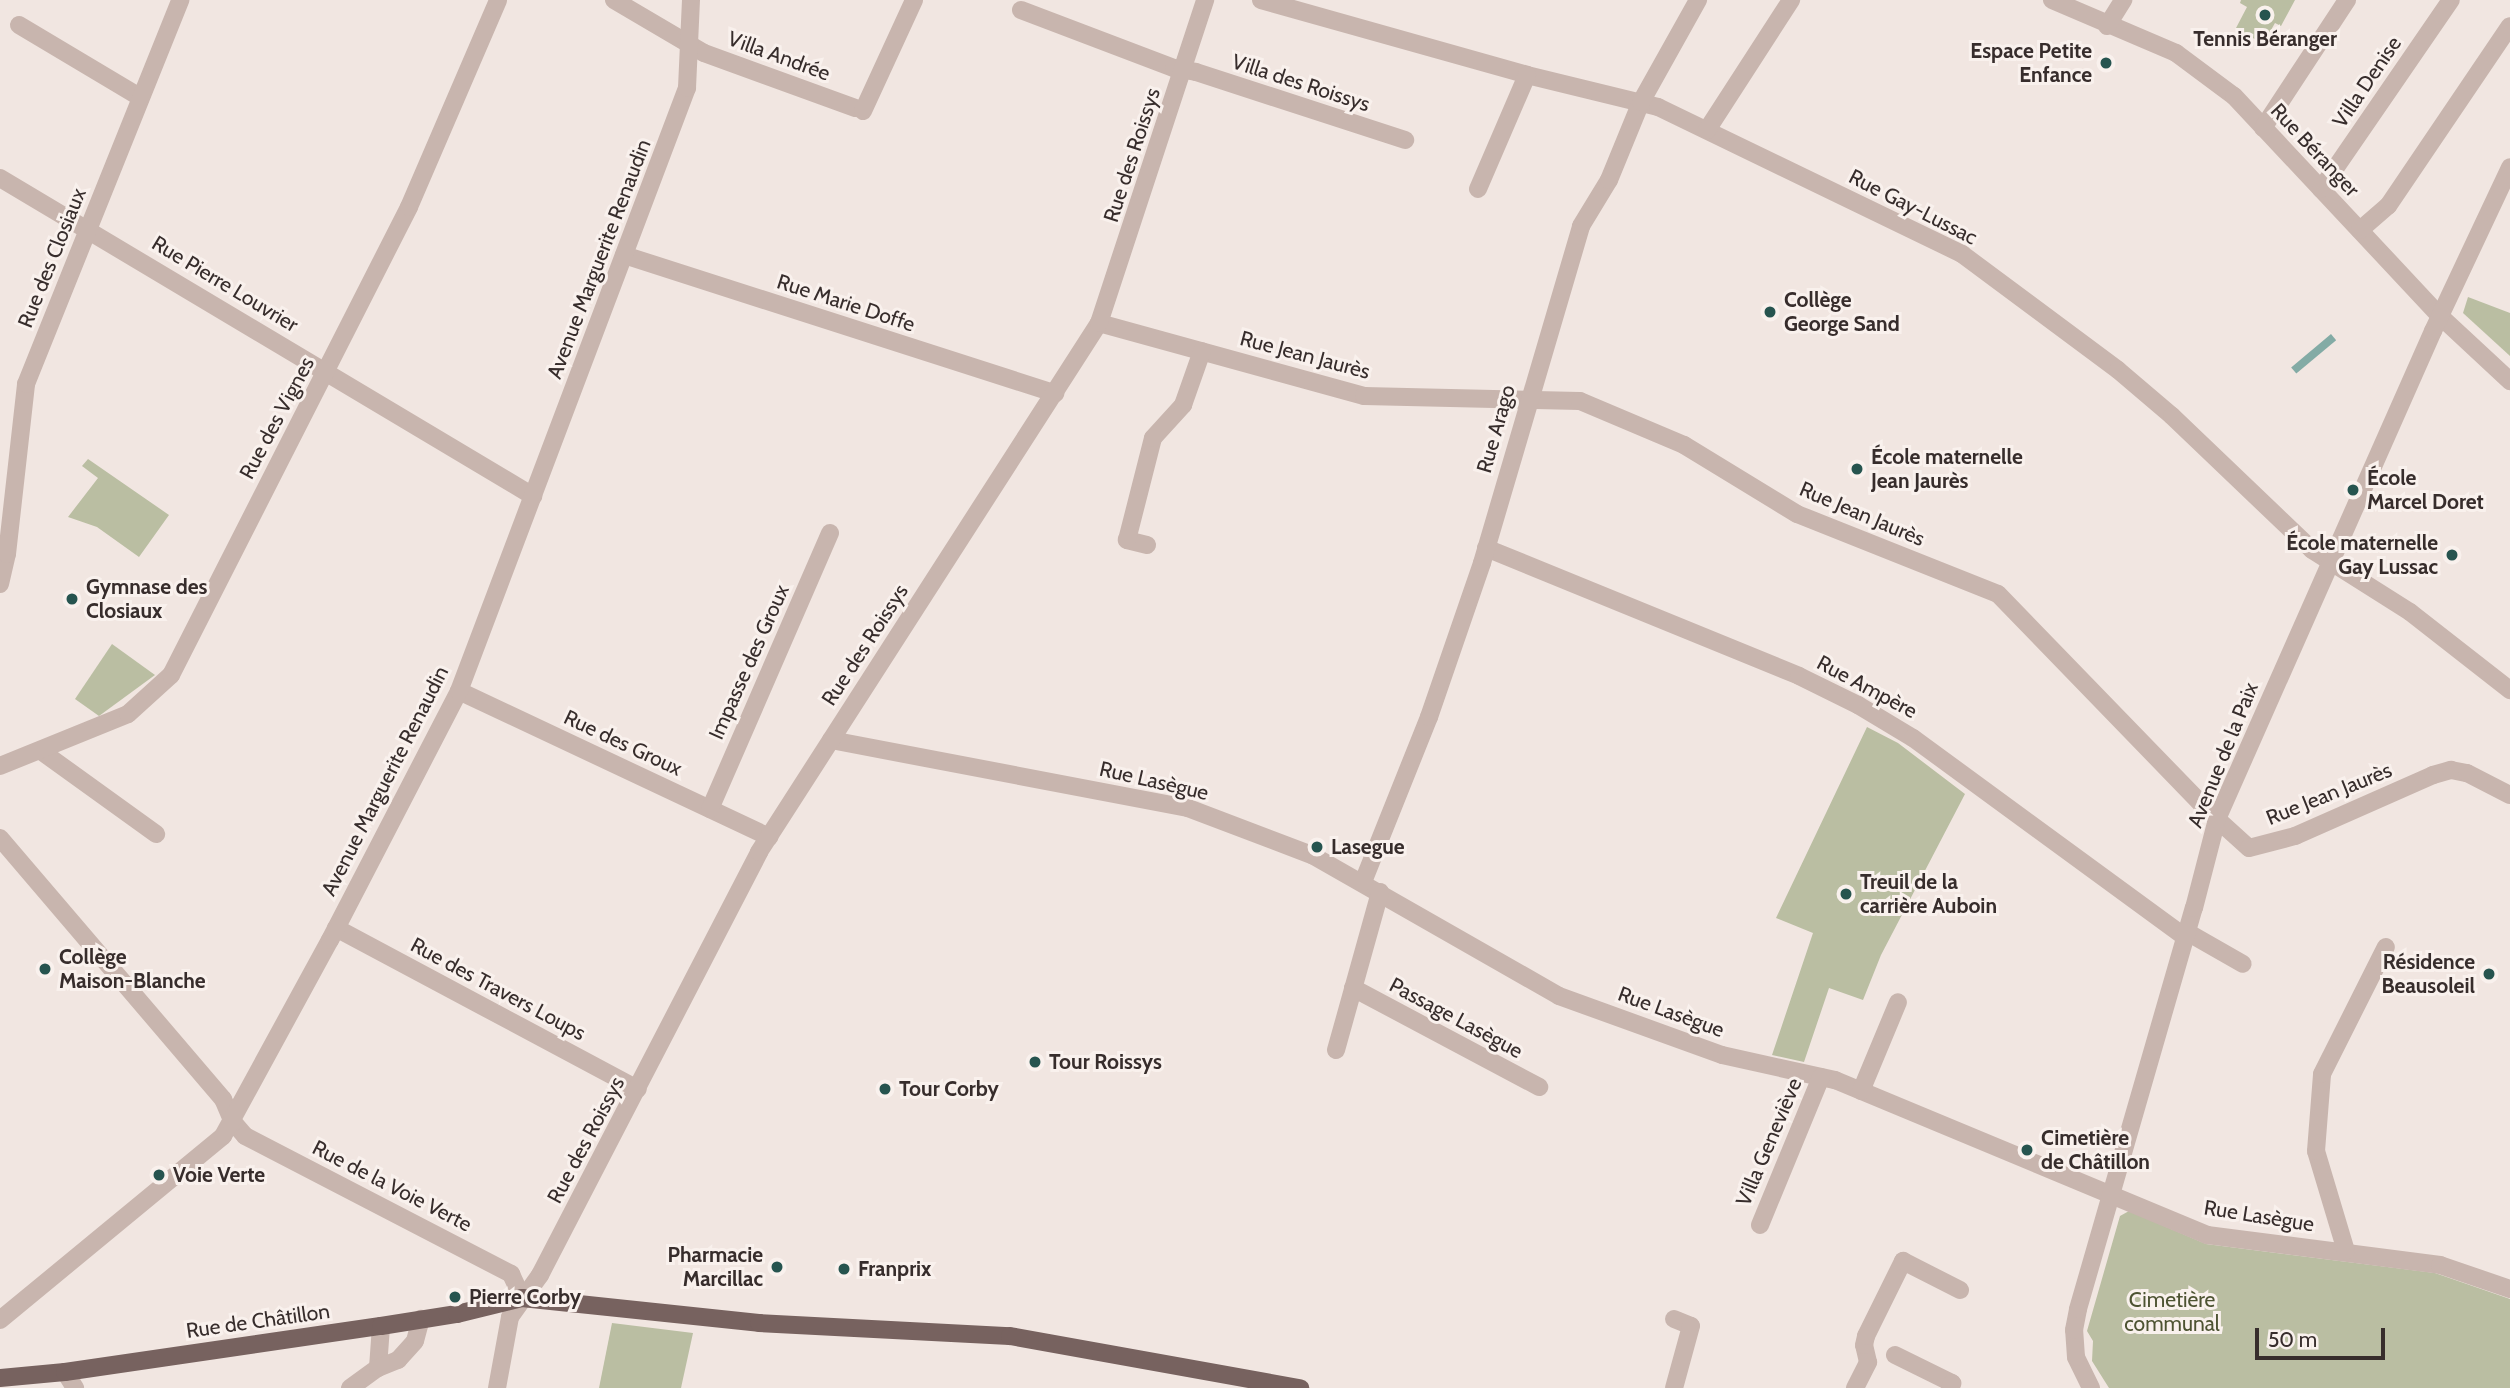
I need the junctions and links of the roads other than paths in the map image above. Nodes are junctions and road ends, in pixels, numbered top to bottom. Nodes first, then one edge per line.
1 (180, 0) edge
2 (498, 0) edge
3 (614, 0) edge
4 (691, 0) edge
5 (915, 0) edge
6 (1205, 0) edge
7 (1261, 0) edge
8 (1698, 0) edge
9 (1791, 0) edge
10 (2052, 0) edge
11 (2123, 0) edge
12 (2347, 0) edge
13 (2451, 0) edge
14 (1021, 10) dead end
15 (19, 25) dead end
16 (2108, 26) junction
17 (2510, 26) edge
18 (691, 43) junction
19 (1183, 71) junction
20 (1527, 75) junction
21 (140, 97) junction
22 (1641, 102) junction
23 (2263, 128) junction
24 (1707, 130) junction
25 (1405, 140) dead end
26 (2510, 167) edge
27 (0, 178) edge
28 (1478, 189) dead end
29 (2321, 189) junction
30 (88, 229) junction
31 (2360, 230) junction
32 (625, 255) junction
33 (2440, 316) junction
34 (1099, 323) junction
35 (1202, 351) junction
36 (326, 373) junction
37 (2510, 381) edge
38 (1055, 393) junction
39 (1528, 400) junction
40 (533, 496) junction
41 (830, 533) dead end
42 (1147, 545) dead end
43 (1486, 548) junction
44 (2331, 561) junction
45 (0, 584) edge
46 (2510, 690) edge
47 (458, 691) junction
48 (831, 740) junction
49 (41, 751) junction
50 (0, 766) edge
51 (2510, 795) edge
52 (710, 809) junction
53 (2217, 819) junction
54 (156, 834) dead end
55 (769, 837) junction
56 (0, 838) edge
57 (1363, 882) junction
58 (1380, 892) junction
59 (335, 928) junction
60 (2186, 935) junction
61 (2386, 947) dead end
62 (2243, 964) dead end
63 (1353, 988) junction
64 (1898, 1002) dead end
65 (1336, 1050) dead end
66 (1821, 1077) junction
67 (1539, 1087) dead end
68 (638, 1089) junction
69 (1861, 1091) junction
70 (233, 1122) junction
71 (2111, 1193) junction
72 (1760, 1224) dead end
73 (2346, 1251) junction
74 (2510, 1289) edge
75 (1960, 1290) dead end
76 (522, 1298) junction
77 (421, 1319) junction
78 (1674, 1319) dead end
79 (0, 1320) edge
80 (381, 1326) junction
81 (1895, 1355) dead end
82 (378, 1368) junction
83 (65, 1372) junction
84 (0, 1378) edge
85 (75, 1388) edge
86 (350, 1388) edge
87 (497, 1388) edge
88 (1300, 1388) edge
89 (1674, 1388) edge
90 (1855, 1388) edge
91 (1950, 1388) edge
92 (2091, 1388) edge

1 - 21 street, Rue des Closiaux
2 - 36 street, Rue des Vignes
3 - 18 street, Villa Andrée
4 - 18 street, Avenue Marguerite Renaudin
5 - 18 street, Villa Andrée
6 - 19 street, Rue des Roissys
7 - 20 street, Rue Gay-Lussac
8 - 22 street, Rue Arago
9 - 24 street
10 - 16 street, Rue Béranger
11 - 16 street
12 - 23 street
13 - 29 street, Villa Denise
14 - 19 street, Villa des Roissys
15 - 21 street
16 - 23 street, Rue Béranger
17 - 31 street
18 - 32 street, Avenue Marguerite Renaudin
19 - 25 street, Villa des Roissys
19 - 34 street, Rue des Roissys
20 - 22 street, Rue Gay-Lussac
20 - 28 street
21 - 30 street, Rue des Closiaux
22 - 24 street, Rue Gay-Lussac
22 - 39 street, Rue Arago
23 - 29 street, Rue Béranger
24 - 44 street, Rue Gay-Lussac
26 - 33 street, Avenue de la Paix
27 - 30 street, Rue Pierre Louvrier
29 - 31 street, Rue Béranger
30 - 36 street, Rue Pierre Louvrier
30 - 45 street, Rue des Closiaux
31 - 33 street, Rue Béranger
32 - 38 street, Rue Marie Doffe
32 - 40 street, Avenue Marguerite Renaudin
33 - 37 street, Rue Béranger
33 - 44 street, Avenue de la Paix
34 - 35 street, Rue Jean Jaurès
34 - 38 street, Rue des Roissys
35 - 39 street, Rue Jean Jaurès
35 - 42 street
36 - 40 street, Rue Pierre Louvrier
36 - 49 street, Rue des Vignes
38 - 48 street, Rue des Roissys
39 - 43 street, Rue Arago
39 - 53 street, Rue Jean Jaurès
40 - 47 street, Avenue Marguerite Renaudin
41 - 52 street, Impasse des Groux
43 - 57 street, Rue Arago
43 - 60 street, Rue Ampère
44 - 46 street, Rue Gay-Lussac
44 - 53 street, Avenue de la Paix
47 - 52 street, Rue des Groux
47 - 59 street, Avenue Marguerite Renaudin
48 - 55 street, Rue des Roissys
48 - 57 street, Rue Lasègue
49 - 50 street, Rue des Vignes
49 - 54 street
51 - 53 street, Rue Jean Jaurès
52 - 55 street, Rue des Groux
53 - 60 street, Avenue de la Paix
55 - 68 street, Rue des Roissys
56 - 70 street
57 - 58 street, Rue Lasègue
58 - 63 street
58 - 66 street, Rue Lasègue
59 - 68 street, Rue des Travers Loups
59 - 70 street, Avenue Marguerite Renaudin
60 - 62 street, Rue Ampère
60 - 71 street, Avenue de la Paix
61 - 73 street
63 - 65 street
63 - 67 street, Passage Lasègue
64 - 69 street
66 - 69 street, Rue Lasègue
66 - 72 street, Villa Geneviève
68 - 76 street, Rue des Roissys
69 - 71 street, Rue Lasègue
70 - 76 street, Rue de la Voie Verte
70 - 79 street, Avenue Marguerite Renaudin
71 - 73 street, Rue Lasègue
71 - 92 street, Avenue de la Paix
73 - 74 street, Rue Lasègue
75 - 90 street
76 - 77 main road, Rue de Châtillon
76 - 87 street, Rue des Roissys
76 - 88 main road, Rue de Châtillon
77 - 80 main road, Rue de Châtillon
77 - 82 street
78 - 89 street
80 - 82 street
80 - 83 main road, Rue de Châtillon
81 - 91 street
82 - 86 street
83 - 84 main road, Rue de Châtillon
83 - 85 street

